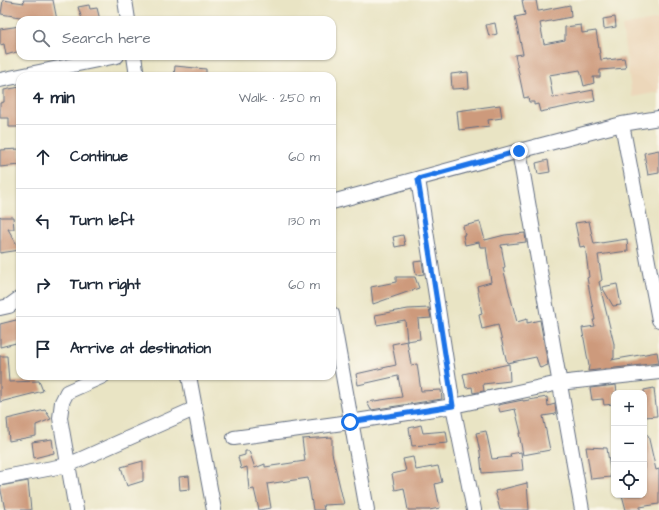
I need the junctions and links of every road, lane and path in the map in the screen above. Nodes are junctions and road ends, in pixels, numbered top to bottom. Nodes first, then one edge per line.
1 (124, 0) edge
2 (127, 16) edge
3 (98, 60) edge
4 (135, 60) edge
5 (39, 72) edge
6 (137, 72) edge
7 (16, 77) edge
8 (0, 80) edge
9 (659, 118) edge
10 (622, 124) junction
11 (519, 151) junction
12 (418, 179) junction
13 (336, 201) edge
14 (16, 301) edge
15 (0, 308) edge
16 (659, 320) edge
17 (336, 338) edge
18 (659, 372) edge
19 (95, 380) edge
20 (190, 380) edge
21 (559, 383) junction
22 (453, 406) junction
23 (194, 409) junction
24 (350, 422) junction
25 (234, 438) dead end
26 (68, 465) junction
27 (0, 478) edge
28 (76, 510) edge
29 (214, 510) edge
30 (367, 510) edge
31 (474, 510) edge
32 (582, 510) edge

1 - 2 street
3 - 5 street
4 - 6 street
7 - 8 street
9 - 10 street
10 - 11 street
10 - 16 street
11 - 12 street
11 - 21 street
12 - 13 street
12 - 22 street
14 - 15 street
17 - 24 street
18 - 21 street
19 - 26 street
20 - 23 street
21 - 22 street
21 - 32 street
22 - 24 street
22 - 31 street
23 - 26 street
23 - 29 street
24 - 25 street
24 - 30 street
26 - 27 street
26 - 28 street

